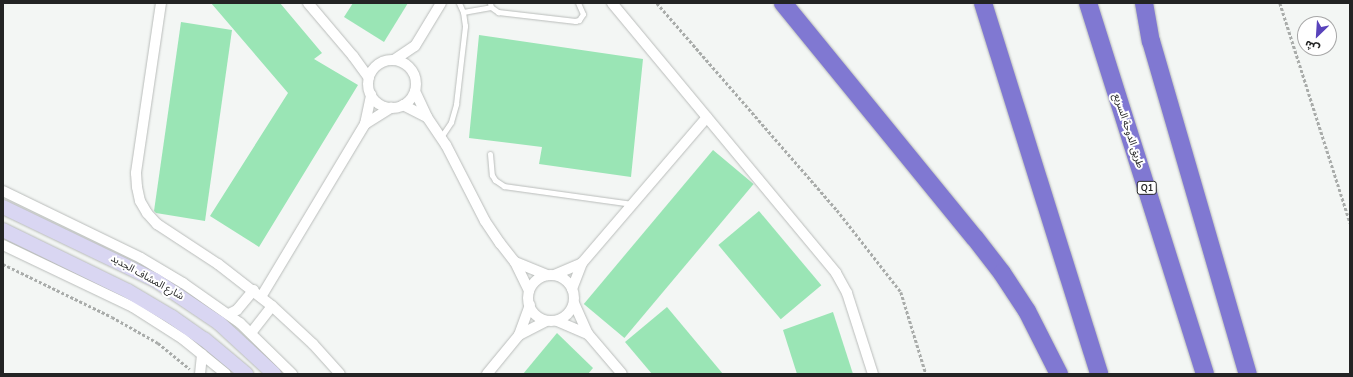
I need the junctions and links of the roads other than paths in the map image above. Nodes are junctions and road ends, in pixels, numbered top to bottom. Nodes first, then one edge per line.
1 (161, 3) edge
2 (308, 3) edge
3 (441, 3) edge
4 (459, 3) edge
5 (578, 3) edge
6 (612, 3) edge
7 (783, 3) edge
8 (983, 3) edge
9 (1088, 3) edge
10 (1136, 3) edge
11 (1144, 3) edge
12 (491, 5) edge
13 (463, 12) junction
14 (1151, 41) junction
15 (415, 46) junction
16 (353, 56) junction
17 (394, 60) junction
18 (378, 64) junction
19 (413, 72) junction
20 (368, 78) junction
21 (415, 91) junction
22 (370, 95) junction
23 (403, 105) junction
24 (391, 108) junction
25 (427, 117) junction
26 (707, 117) junction
27 (365, 124) junction
28 (441, 137) junction
29 (490, 154) dead end
30 (3, 191) edge
31 (633, 204) junction
32 (3, 207) edge
33 (3, 230) edge
34 (3, 245) edge
35 (515, 262) junction
36 (582, 263) junction
37 (551, 276) junction
38 (572, 288) junction
39 (529, 292) junction
40 (258, 294) junction
41 (574, 303) junction
42 (530, 305) junction
43 (272, 306) junction
44 (228, 314) junction
45 (546, 320) junction
46 (557, 321) junction
47 (251, 333) junction
48 (588, 334) junction
49 (519, 335) junction
50 (202, 354) junction
51 (196, 372) edge
52 (226, 374) edge
53 (246, 374) edge
54 (274, 374) edge
55 (292, 374) edge
56 (340, 374) edge
57 (487, 374) edge
58 (622, 374) edge
59 (873, 374) edge
60 (1059, 374) edge
61 (1100, 374) edge
62 (1205, 374) edge
63 (1248, 374) edge

1 - 40 street
2 - 16 street
3 - 15 street
4 - 13 lane
5 - 12 lane
6 - 26 street
7 - 60 highway
8 - 61 highway
9 - 62 highway, طريق الدوحة السريع / Q1
10 - 14 highway
11 - 14 highway
12 - 13 lane
13 - 28 lane
14 - 63 highway
15 - 17 street
15 - 19 street
16 - 18 street
16 - 20 street
17 - 18 street
17 - 19 street
18 - 20 street
19 - 21 street
20 - 22 street
21 - 23 street
21 - 25 street
22 - 24 street
22 - 27 street
23 - 24 street
23 - 25 street
24 - 27 street
25 - 28 street
26 - 31 street
26 - 59 street
27 - 40 street
28 - 35 street
29 - 31 lane
30 - 44 street
31 - 36 street
32 - 54 street, شارع المشاف الجديد
33 - 53 street, شارع المشاف الجديد
34 - 50 street
35 - 37 street
35 - 39 street
36 - 37 street
36 - 38 street
37 - 38 street
37 - 39 street
38 - 41 street
39 - 42 street
40 - 43 street
40 - 44 street
41 - 46 street
41 - 48 street
42 - 45 street
42 - 49 street
43 - 47 street
43 - 56 street
44 - 47 street
45 - 46 street
45 - 49 street
46 - 48 street
47 - 55 street
48 - 58 street
49 - 57 street
50 - 51 street
50 - 52 street

